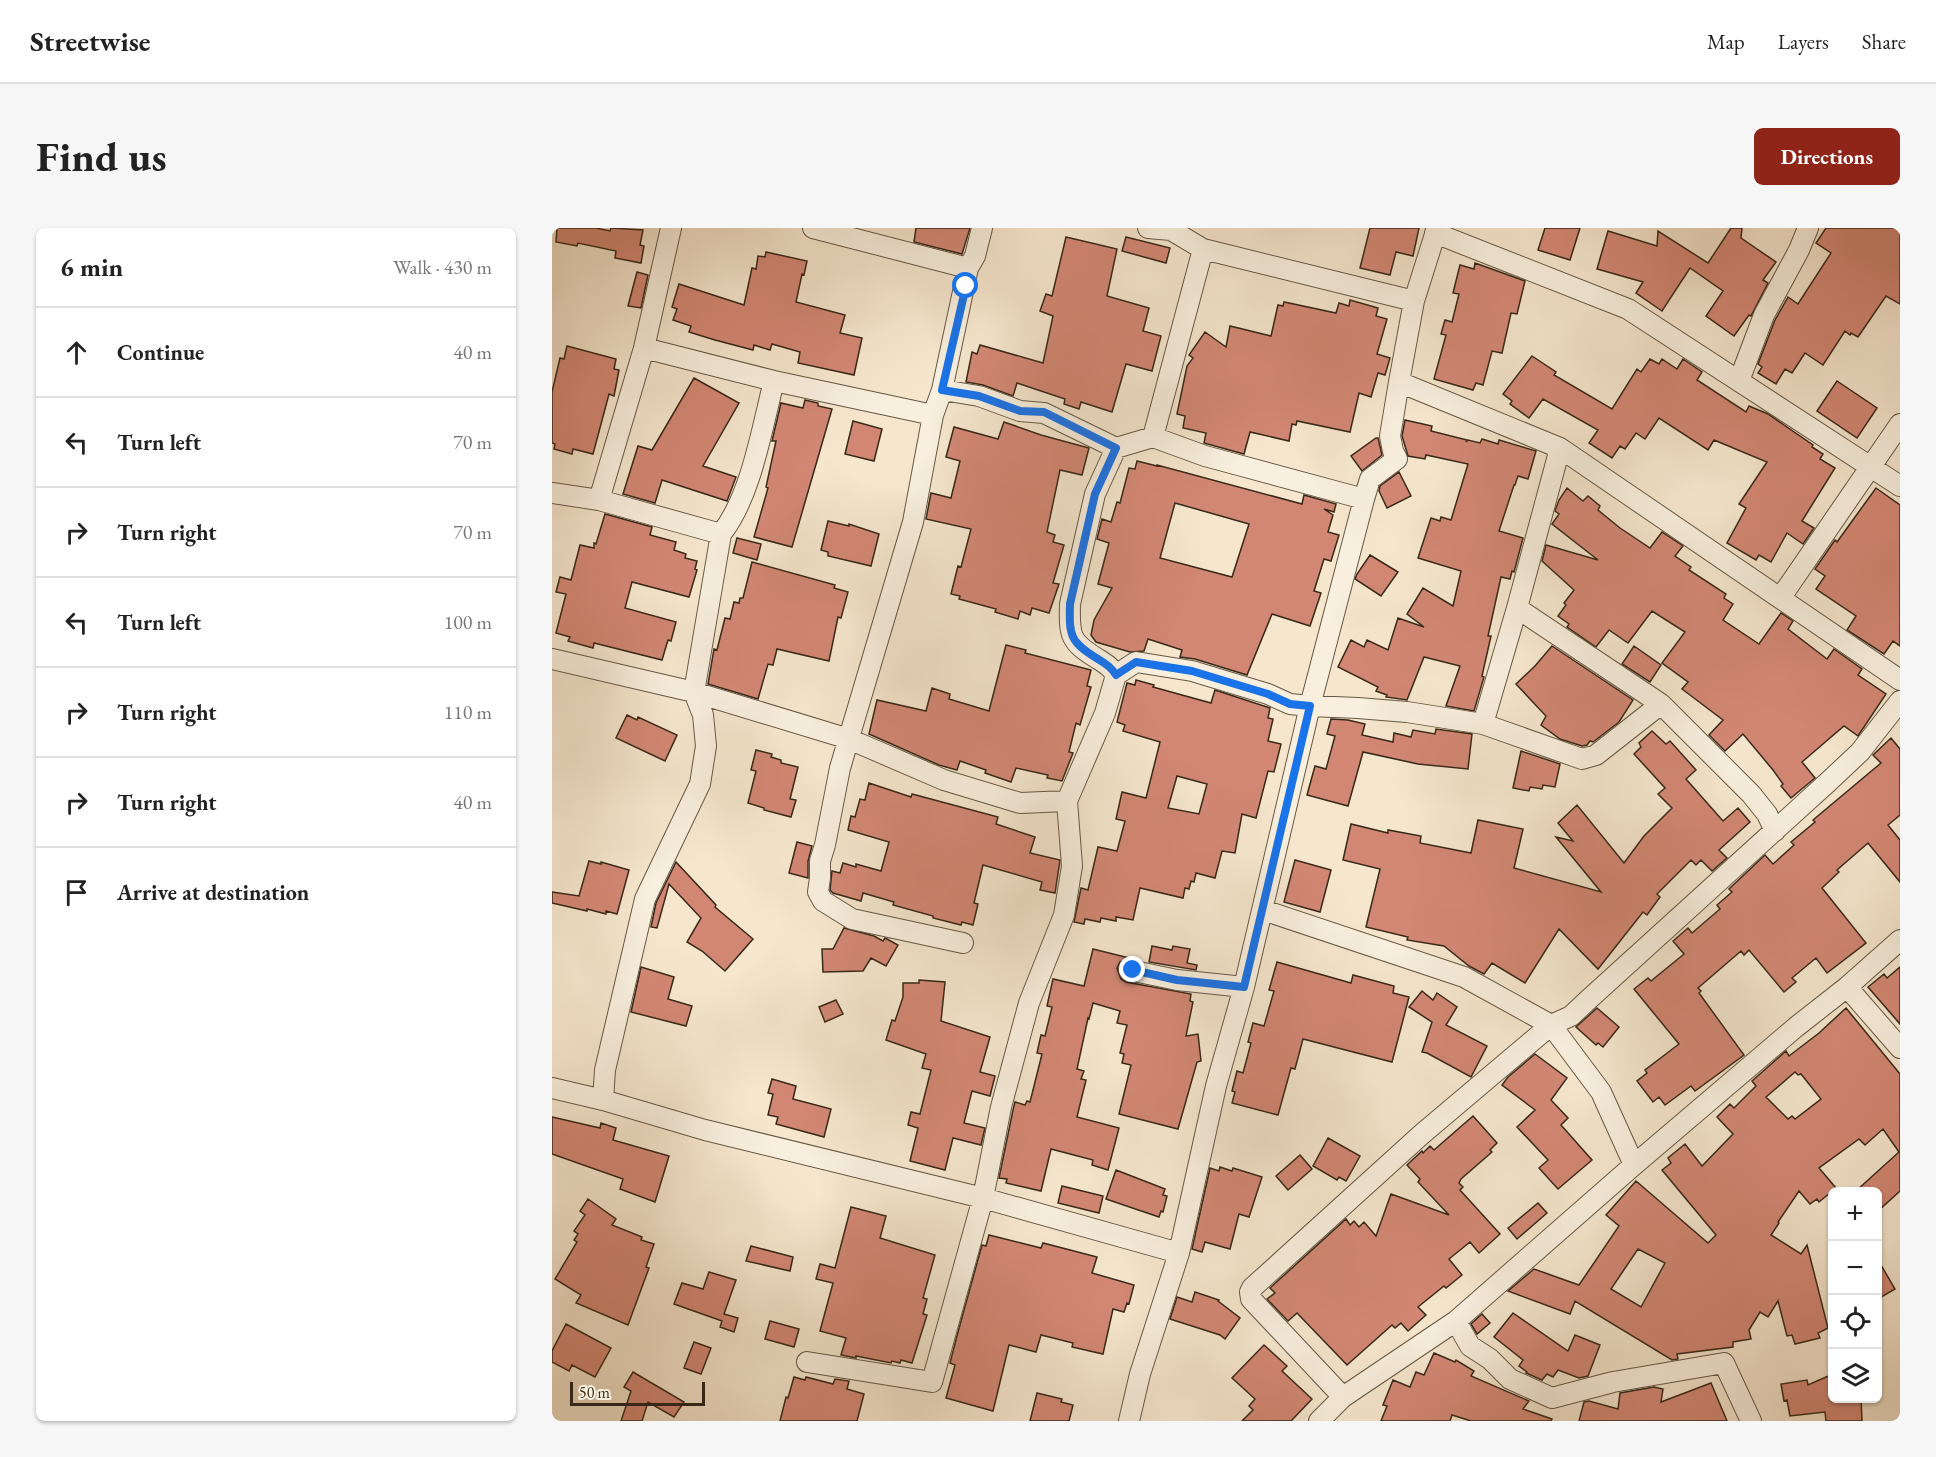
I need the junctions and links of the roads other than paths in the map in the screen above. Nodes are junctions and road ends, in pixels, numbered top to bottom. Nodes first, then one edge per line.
1 (670, 228) edge
2 (813, 228) edge
3 (982, 228) edge
4 (1148, 228) edge
5 (1808, 228) edge
6 (1172, 229) edge
7 (1436, 230) edge
8 (1203, 249) junction
9 (969, 268) junction
10 (1414, 301) junction
11 (644, 348) junction
12 (774, 381) junction
13 (1739, 381) junction
14 (1399, 382) junction
15 (942, 390) junction
16 (933, 415) junction
17 (1900, 424) edge
18 (1153, 437) junction
19 (1116, 448) junction
20 (1560, 448) junction
21 (1870, 466) junction
22 (1900, 486) edge
23 (552, 493) edge
24 (1364, 499) junction
25 (599, 500) junction
26 (721, 534) junction
27 (1781, 597) junction
28 (1517, 608) junction
29 (552, 658) edge
30 (1116, 675) junction
31 (1900, 680) edge
32 (694, 692) junction
33 (1900, 701) edge
34 (1662, 704) junction
35 (1310, 706) junction
36 (1484, 724) junction
37 (849, 739) junction
38 (1067, 801) junction
39 (1775, 831) junction
40 (1263, 910) junction
41 (1900, 940) edge
42 (963, 943) dead end
43 (1129, 970) dead end
44 (1244, 987) junction
45 (1847, 987) junction
46 (1551, 1025) junction
47 (1900, 1048) edge
48 (552, 1088) edge
49 (603, 1100) junction
50 (1634, 1164) junction
51 (983, 1198) junction
52 (1179, 1253) junction
53 (1456, 1321) junction
54 (807, 1362) dead end
55 (1343, 1397) junction
56 (1129, 1421) edge
57 (1319, 1421) edge
58 (1751, 1421) edge

1 - 11 street
2 - 9 street
3 - 9 street
4 - 6 street
5 - 13 street
6 - 8 street
7 - 10 street
7 - 13 street
8 - 10 street
8 - 18 street
9 - 15 street
10 - 14 street
11 - 12 street
11 - 25 street
12 - 16 street
12 - 26 street
13 - 21 street
14 - 20 street
14 - 24 street
15 - 16 street
15 - 19 street
16 - 37 street
17 - 21 street
18 - 19 street
18 - 24 street
19 - 30 street
20 - 27 street
20 - 28 street
21 - 22 street
21 - 27 street
23 - 25 street
24 - 35 street
25 - 26 street
26 - 32 street
27 - 31 street
28 - 34 street
28 - 36 street
29 - 32 street
30 - 35 street
30 - 38 street
32 - 37 street
32 - 49 street
33 - 39 street
34 - 36 street
34 - 39 street
35 - 36 street
35 - 40 street
37 - 38 street
37 - 42 street
38 - 51 street
39 - 46 street
40 - 44 street
40 - 46 street
41 - 45 street
43 - 44 street
44 - 52 street
45 - 47 street
45 - 50 street
46 - 50 street
46 - 55 street
48 - 49 street
49 - 51 street
50 - 53 street
51 - 52 street
51 - 54 street
52 - 56 street
53 - 55 street
53 - 58 street
55 - 57 street

